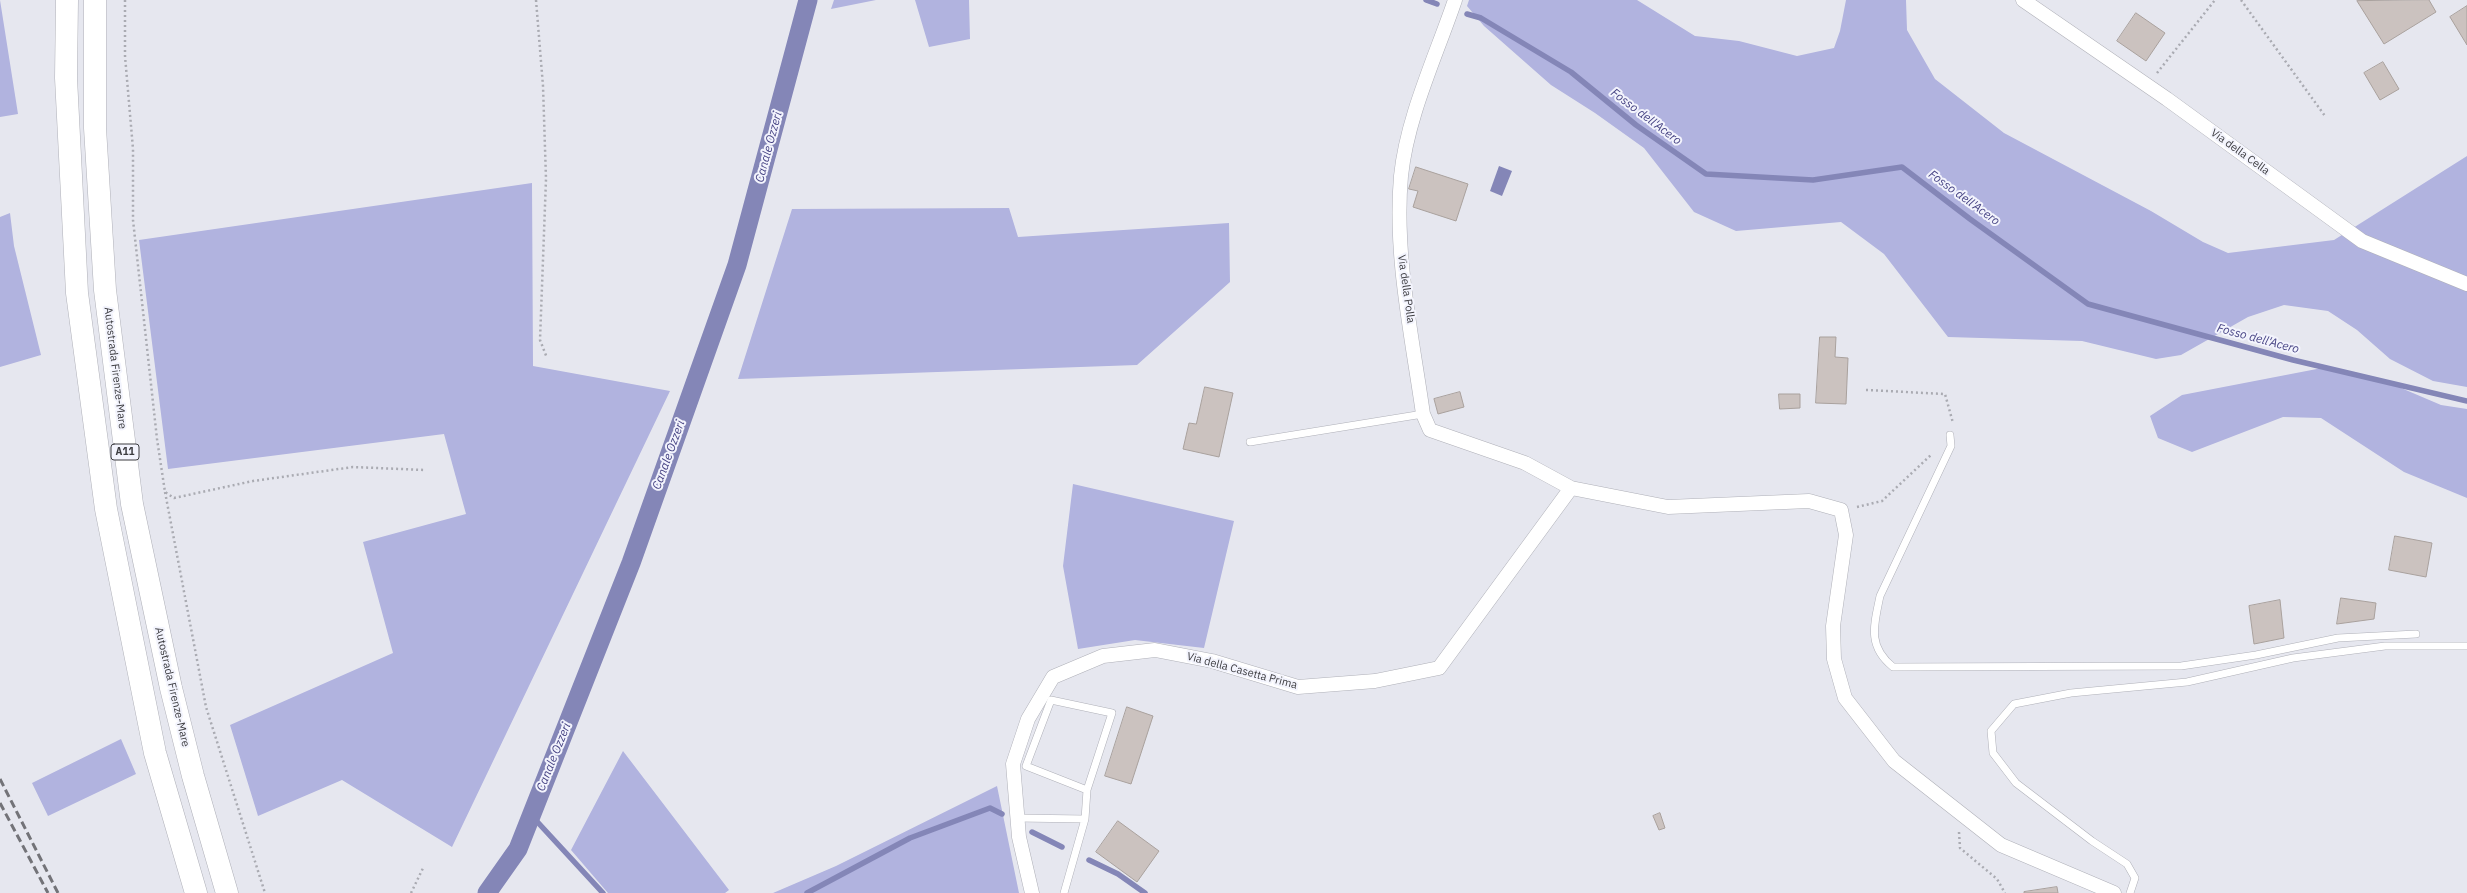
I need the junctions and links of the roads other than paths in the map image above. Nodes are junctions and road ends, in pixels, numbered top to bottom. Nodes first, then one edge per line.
1 (67, 0) edge
2 (94, 0) edge
3 (1455, 0) edge
4 (2023, 0) edge
5 (2467, 284) edge
6 (1423, 414) junction
7 (1950, 435) road end
8 (1250, 442) dead end
9 (1571, 488) junction
10 (2416, 634) dead end
11 (2467, 646) edge
12 (1087, 790) junction
13 (1017, 818) junction
14 (1085, 819) junction
15 (196, 893) edge
16 (227, 893) edge
17 (1032, 893) edge
18 (1064, 893) edge
19 (2114, 893) edge
20 (2130, 893) edge

1 - 15 highway, A11
2 - 16 highway, Autostrada Firenze-Mare / A11
3 - 6 street, Via della Polla
4 - 5 street, Via della Cella
6 - 8 lane
6 - 9 street, Via della Polla
7 - 10 lane
9 - 13 street, Via della Casetta Prima
9 - 19 street, Via della Polla
11 - 20 lane
12 - 12 lane
12 - 14 lane
13 - 14 lane
13 - 17 street, Via della Casetta Prima
14 - 18 lane

